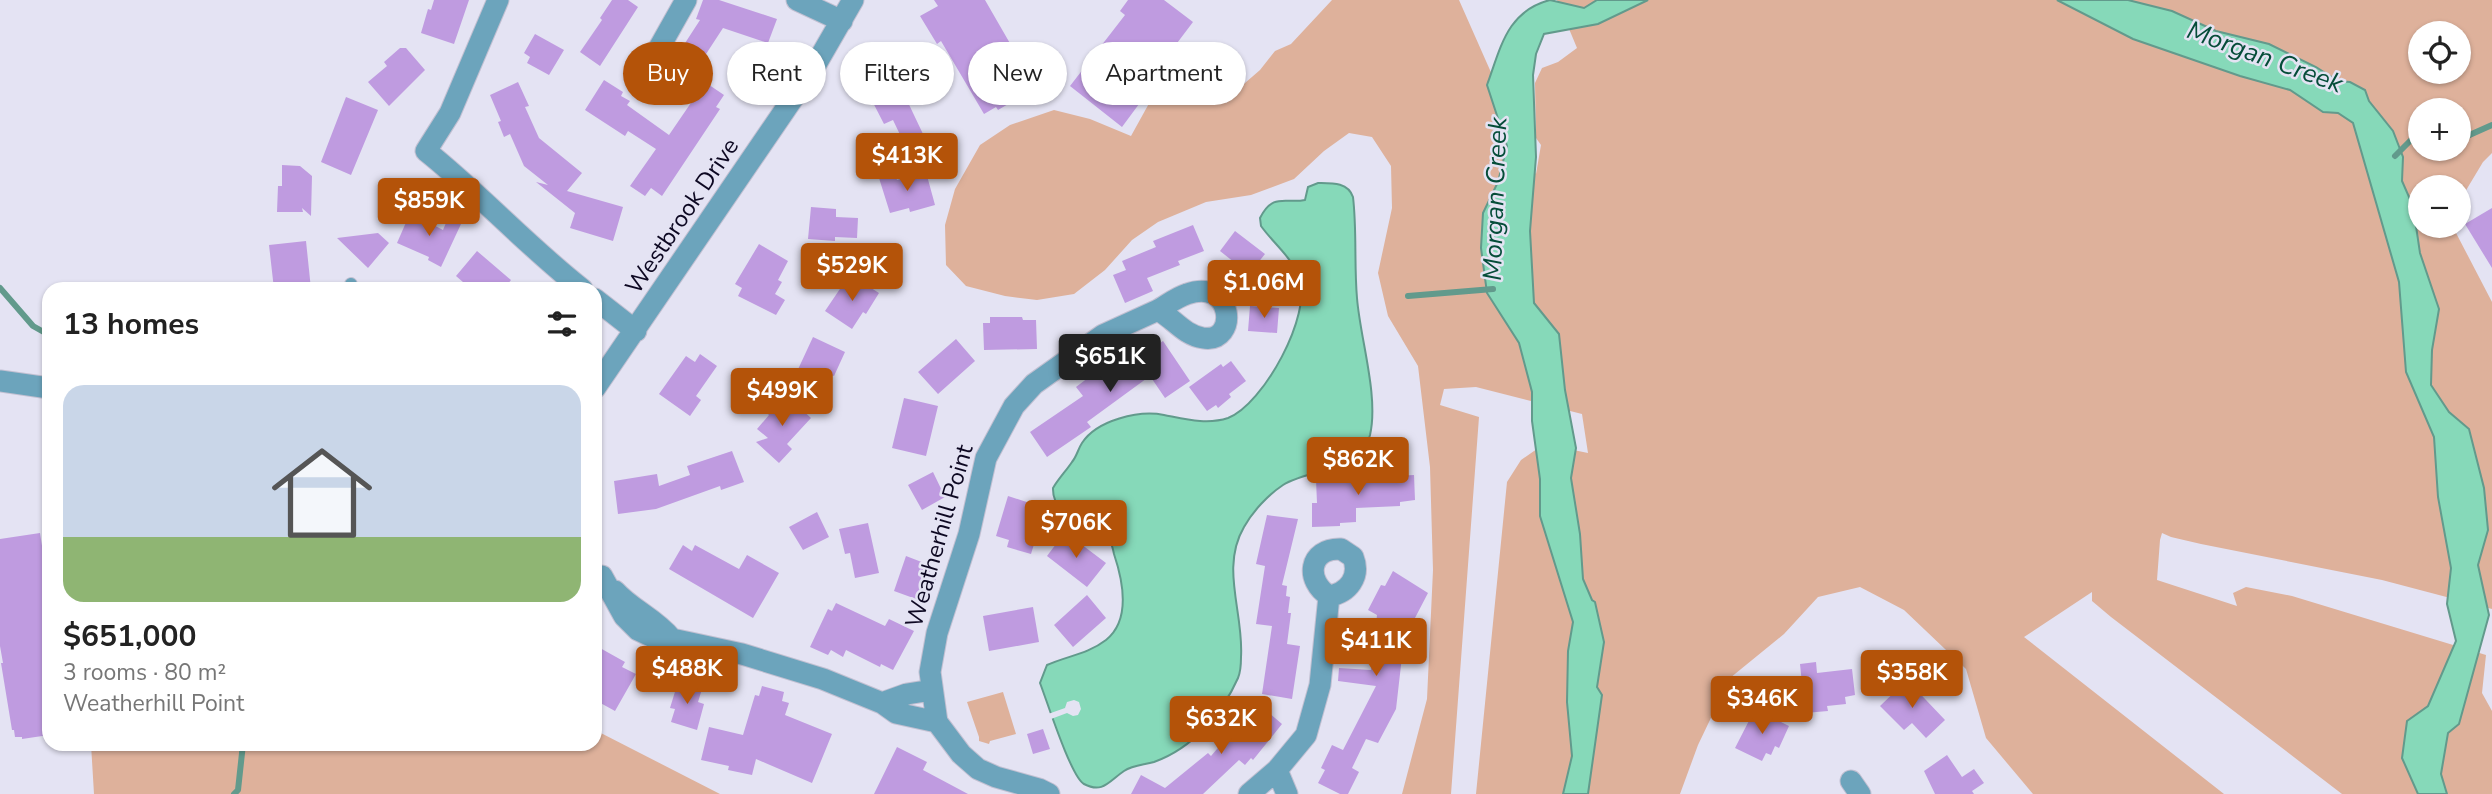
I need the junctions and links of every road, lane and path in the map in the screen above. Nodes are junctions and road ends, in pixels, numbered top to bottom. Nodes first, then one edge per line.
1 (498, 0) edge
2 (686, 0) edge
3 (797, 0) edge
4 (853, 0) edge
5 (842, 21) junction
6 (662, 42) edge
7 (574, 282) edge
8 (602, 304) edge
9 (1158, 310) dead end
10 (636, 331) junction
11 (602, 378) edge
12 (0, 381) edge
13 (42, 387) edge
14 (602, 580) edge
15 (1329, 596) dead end
16 (932, 690) junction
17 (882, 703) junction
18 (937, 722) junction
19 (1277, 770) junction
20 (1049, 794) edge
21 (1249, 794) edge
22 (1287, 794) edge

1 - 7 street
2 - 6 street
3 - 5 street
4 - 5 street, Westbrook Drive
5 - 10 street, Westbrook Drive
8 - 10 street
9 - 16 street, Weatherhill Point
10 - 11 street, Westbrook Drive
12 - 13 street
14 - 17 street
15 - 19 street
16 - 17 street
16 - 18 street, Weatherhill Point
17 - 18 street
18 - 20 street, Weatherhill Point
19 - 21 street
19 - 22 street

